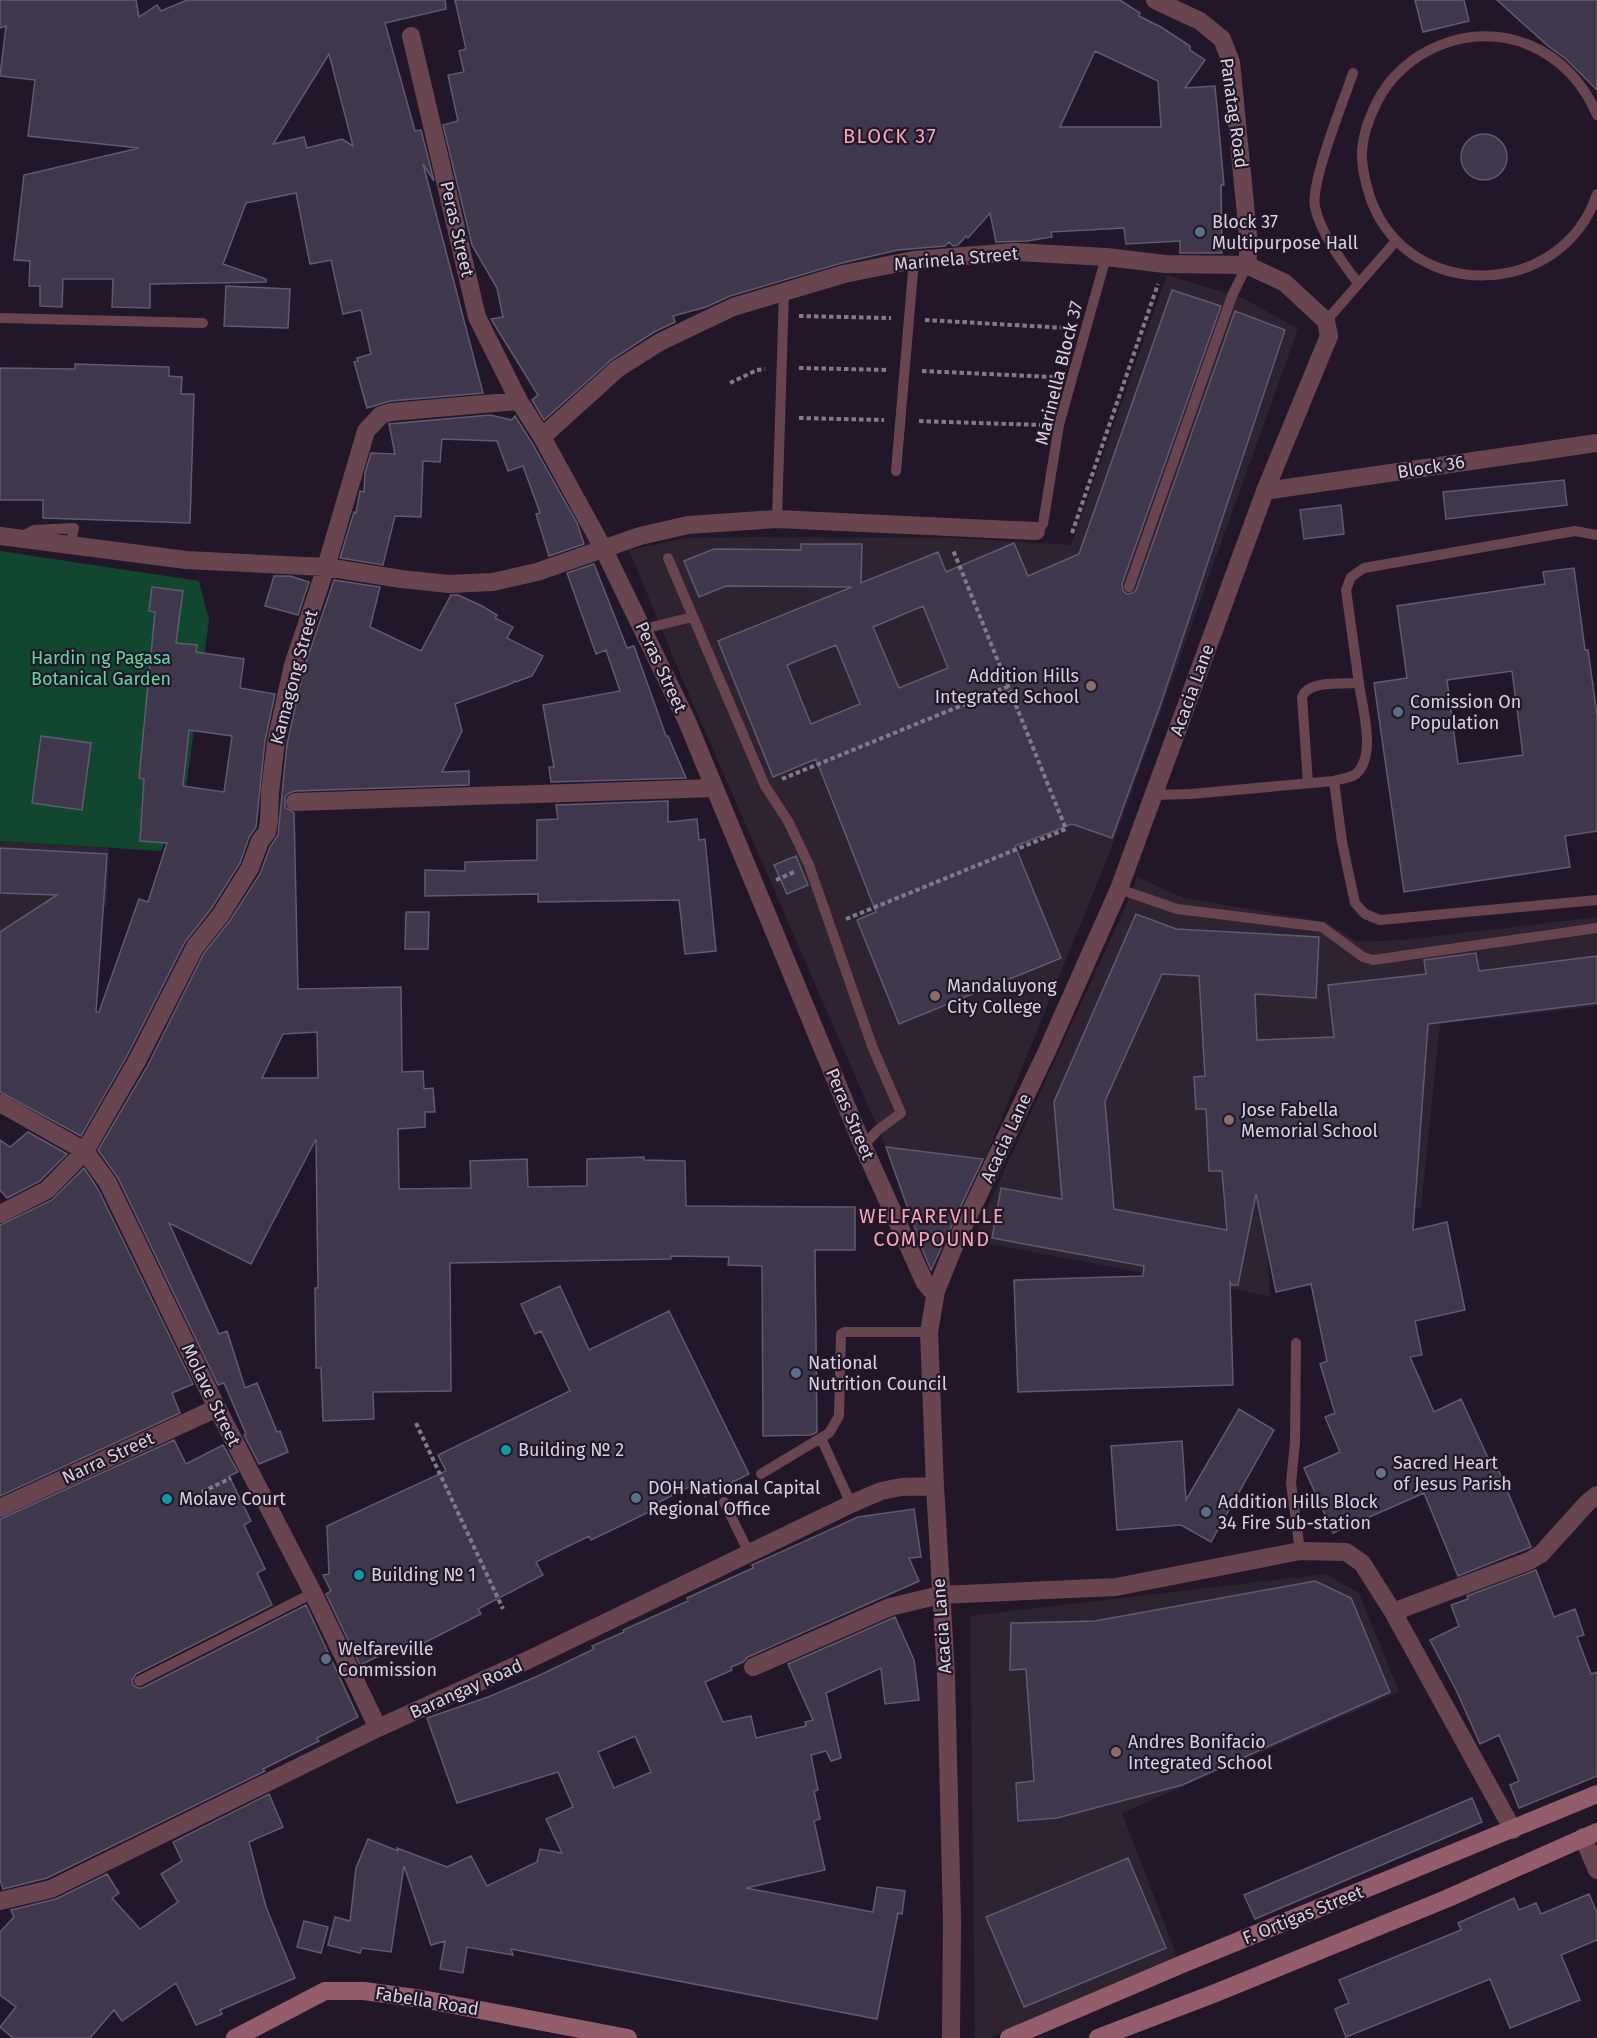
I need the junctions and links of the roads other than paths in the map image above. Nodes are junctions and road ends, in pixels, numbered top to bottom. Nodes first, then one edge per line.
1 (1155, 0) edge
2 (411, 36) dead end
3 (1353, 73) dead end
4 (1597, 115) edge
5 (1597, 194) edge
6 (1396, 241) junction
7 (1106, 257) junction
8 (914, 260) junction
9 (1247, 265) junction
10 (1358, 283) junction
11 (783, 290) junction
12 (0, 318) edge
13 (1326, 321) junction
14 (203, 323) dead end
15 (519, 401) junction
16 (542, 437) junction
17 (1597, 443) edge
18 (896, 471) dead end
19 (1265, 491) junction
20 (777, 519) junction
21 (1035, 531) joint
22 (1597, 536) edge
23 (9, 537) edge
24 (603, 548) junction
25 (668, 558) dead end
26 (326, 567) junction
27 (1129, 587) dead end
28 (692, 617) junction
29 (644, 629) junction
30 (1359, 683) junction
31 (1334, 782) junction
32 (1308, 783) junction
33 (715, 788) junction
34 (1153, 795) junction
35 (295, 802) dead end
36 (1119, 889) junction
37 (1597, 900) edge
38 (1597, 928) edge
39 (0, 1103) edge
40 (863, 1146) junction
41 (85, 1151) junction
42 (0, 1214) edge
43 (936, 1291) junction
44 (929, 1332) junction
45 (1296, 1344) dead end
46 (217, 1408) junction
47 (821, 1438) junction
48 (761, 1474) dead end
49 (934, 1486) junction
50 (1594, 1501) edge
51 (724, 1502) dead end
52 (851, 1504) junction
53 (0, 1508) edge
54 (1300, 1551) junction
55 (749, 1553) junction
56 (313, 1593) junction
57 (940, 1595) junction
58 (1393, 1612) junction
59 (753, 1667) dead end
60 (139, 1681) dead end
61 (378, 1728) junction
62 (1597, 1794) edge
63 (1513, 1830) junction
64 (1590, 1834) edge
65 (1597, 1870) edge
66 (0, 1901) edge
67 (235, 2038) edge
68 (627, 2038) edge
69 (951, 2038) edge
70 (1010, 2038) edge
71 (1098, 2038) edge

1 - 9 street, Panatag Road
2 - 15 street, Peras Street
3 - 10 lane
4 - 6 lane
5 - 6 lane
6 - 10 lane
7 - 8 street, Marinela Street
7 - 9 street, Marinela Street
7 - 21 lane, Marinella Block 37
8 - 11 street, Marinela Street
8 - 18 lane
9 - 13 street, Marinela Street
9 - 27 lane
10 - 13 lane
11 - 16 street, Marinela Street
11 - 20 lane
12 - 14 lane
13 - 19 street, Acacia Lane
15 - 16 street, Peras Street
15 - 26 street, Kamagong Street
16 - 24 street, Peras Street
17 - 19 street, Block 36
19 - 34 street, Acacia Lane
20 - 21 street
20 - 24 street
22 - 30 lane
23 - 26 street
24 - 26 street
24 - 29 street, Peras Street
25 - 28 lane
26 - 41 street, Kamagong Street
28 - 29 lane
28 - 40 lane
29 - 33 street, Peras Street
30 - 31 lane
30 - 32 lane
31 - 32 lane
31 - 37 lane
32 - 34 lane
33 - 35 street
33 - 40 street, Peras Street
34 - 36 street, Acacia Lane
36 - 38 lane
36 - 43 street, Acacia Lane
39 - 41 street, Molave Street
40 - 43 street, Peras Street
41 - 42 street, Kamagong Street
41 - 46 street, Molave Street
43 - 44 street, Acacia Lane
44 - 47 lane
44 - 49 street, Acacia Lane
45 - 54 lane
46 - 53 street, Narra Street
46 - 56 street, Molave Street
47 - 48 lane
47 - 52 lane
49 - 52 street, Barangay Road
49 - 57 street, Acacia Lane
50 - 58 street
51 - 55 lane
52 - 55 street, Barangay Road
54 - 57 street
54 - 58 street
55 - 61 street, Barangay Road
56 - 60 lane
56 - 61 street, Molave Street
57 - 59 street
57 - 69 street, Acacia Lane
58 - 63 street
61 - 66 street, Barangay Road
62 - 63 street, F. Ortigas Street
63 - 70 street, F. Ortigas Street
64 - 65 street
64 - 71 street
67 - 68 street, Fabella Road

